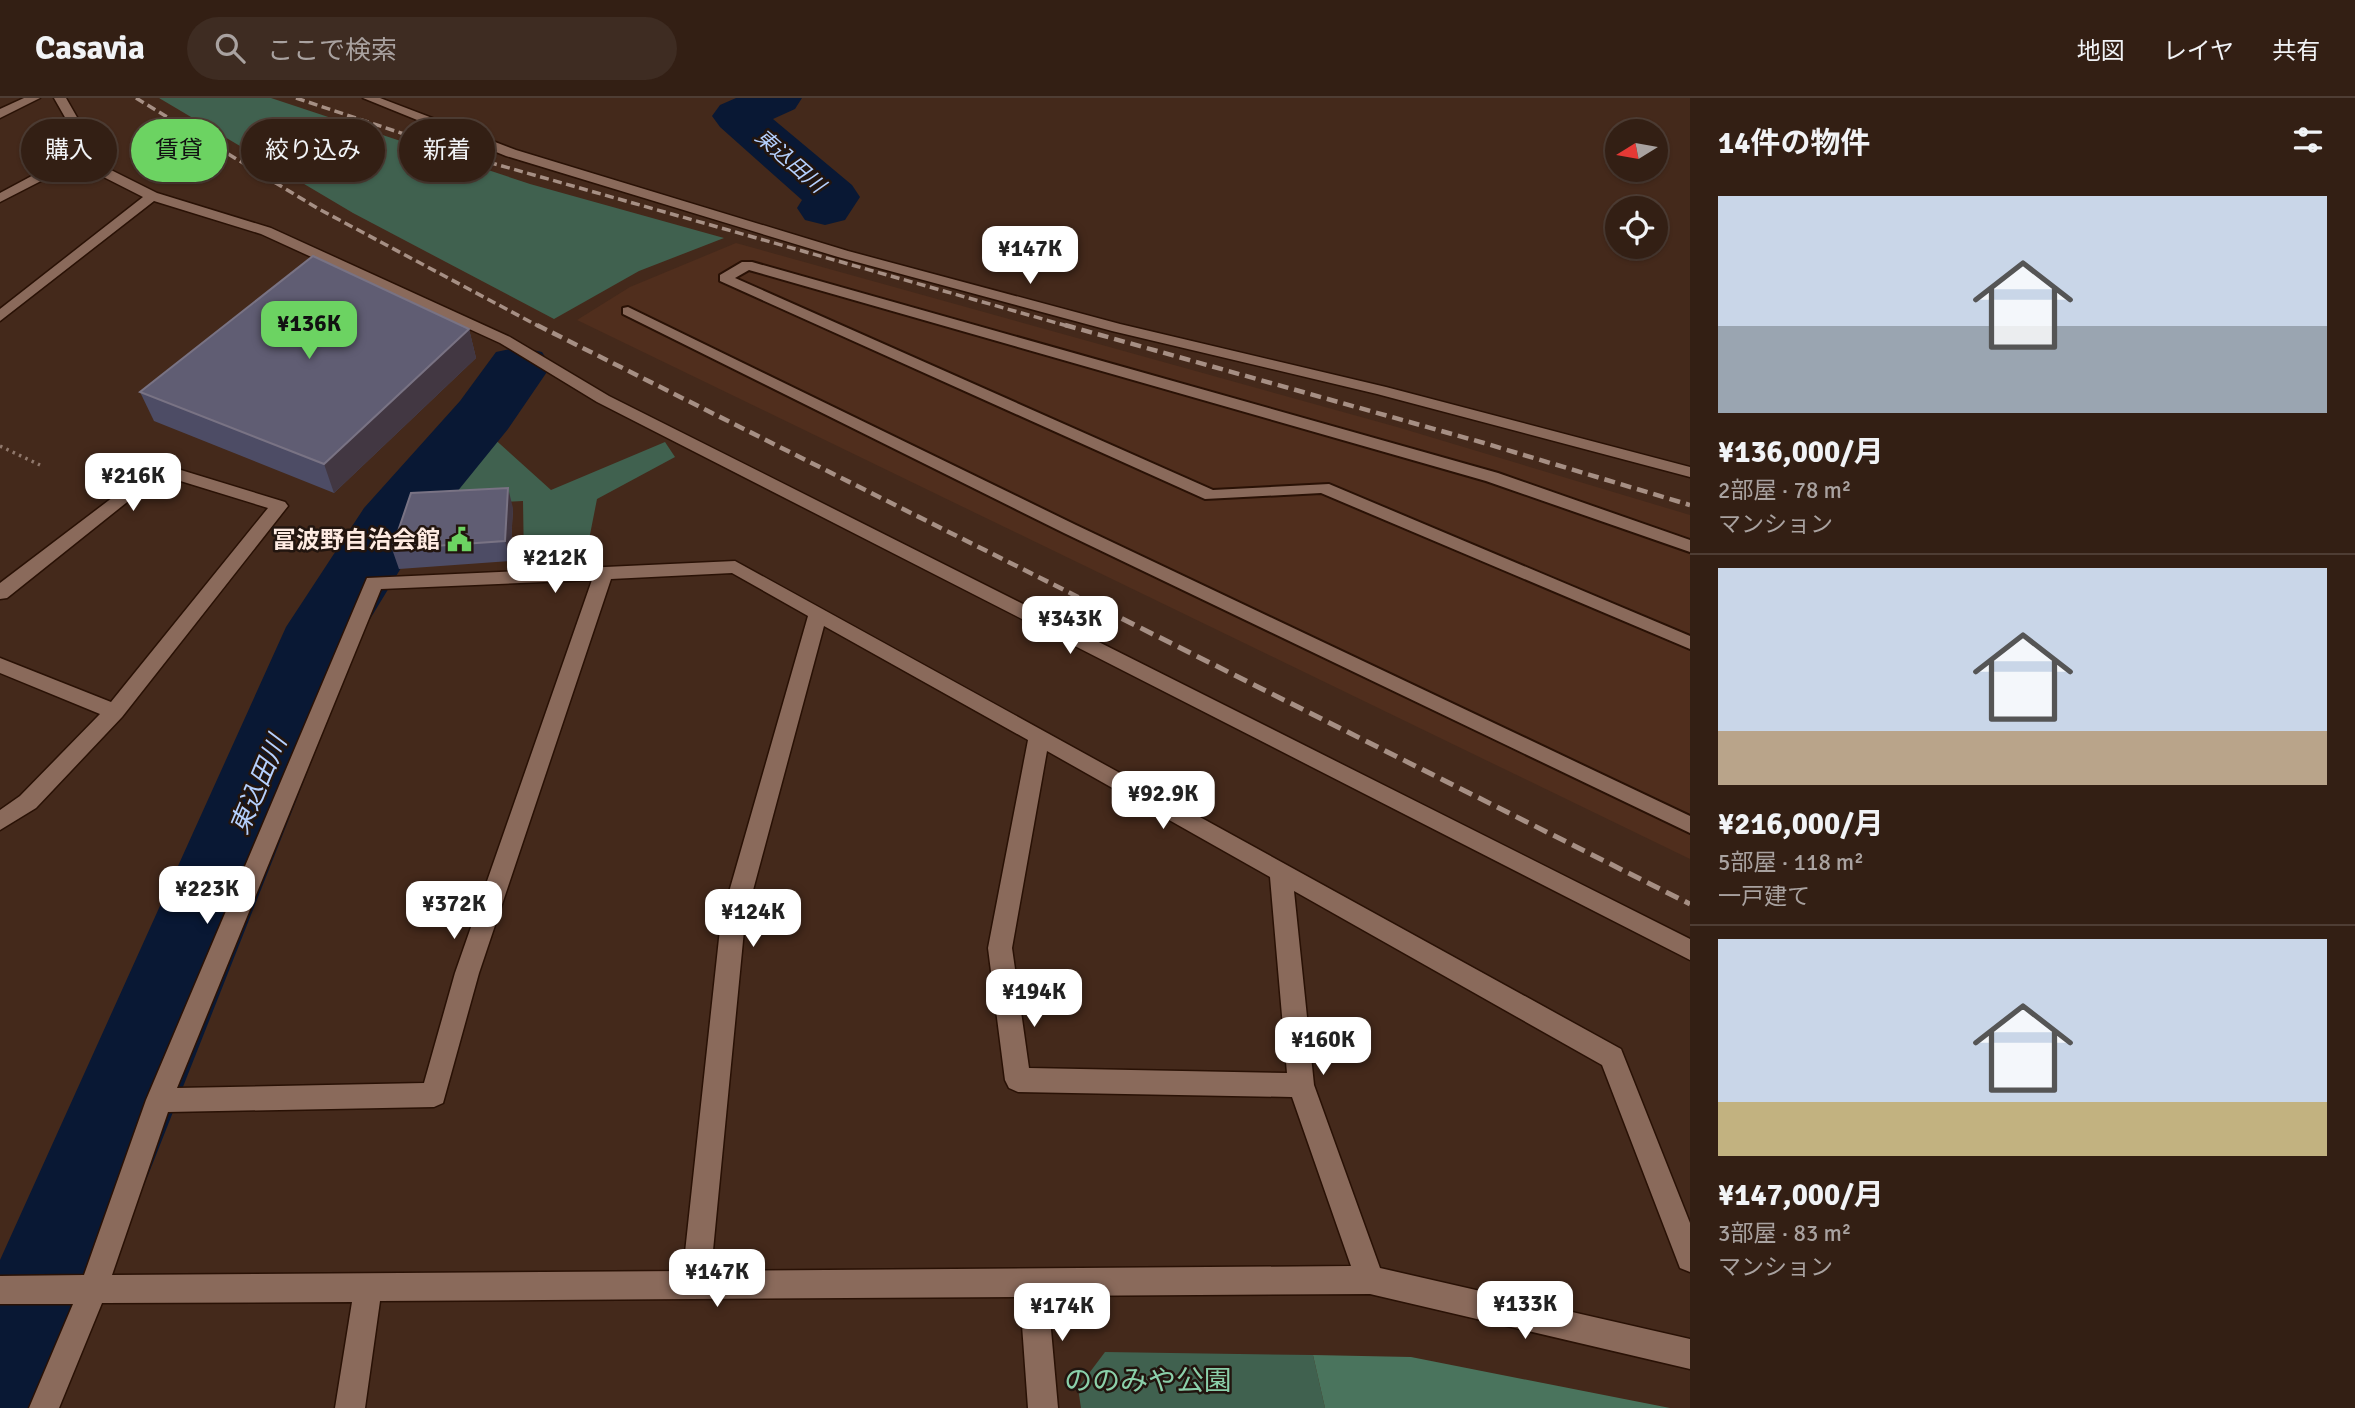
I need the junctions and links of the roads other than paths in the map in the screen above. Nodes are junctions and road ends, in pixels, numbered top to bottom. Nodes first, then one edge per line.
1 (34, 98) edge
2 (60, 98) edge
3 (369, 98) edge
4 (0, 114) edge
5 (72, 119) edge
6 (117, 178) edge
7 (30, 182) edge
8 (152, 196) junction
9 (0, 198) edge
10 (628, 310) dead end
11 (0, 316) edge
12 (1690, 472) edge
13 (1690, 546) edge
14 (604, 573) junction
15 (0, 593) edge
16 (818, 614) junction
17 (1690, 643) edge
18 (0, 665) edge
19 (115, 712) junction
20 (1039, 737) junction
21 (0, 821) edge
22 (1690, 825) edge
23 (1281, 872) junction
24 (1690, 950) edge
25 (1301, 1085) junction
26 (159, 1100) junction
27 (1690, 1258) edge
28 (1370, 1280) junction
29 (1033, 1283) junction
30 (696, 1285) junction
31 (368, 1288) junction
32 (0, 1290) edge
33 (93, 1290) junction
34 (1690, 1354) edge
35 (44, 1408) edge
36 (350, 1408) edge
37 (1042, 1408) edge

1 - 4 street
2 - 5 street
3 - 12 street
6 - 8 street
7 - 9 street
8 - 11 street
8 - 24 street
10 - 22 lane
13 - 17 lane
14 - 16 street
14 - 26 street
14 - 26 street
15 - 19 street
16 - 20 street
16 - 30 street
18 - 19 street
19 - 21 street
20 - 23 street
20 - 25 street
23 - 25 street
23 - 27 street
25 - 28 street
26 - 33 street
28 - 29 street
28 - 34 street
29 - 30 street
29 - 37 street
30 - 31 street
31 - 33 street
31 - 36 street
32 - 33 street
33 - 35 street

